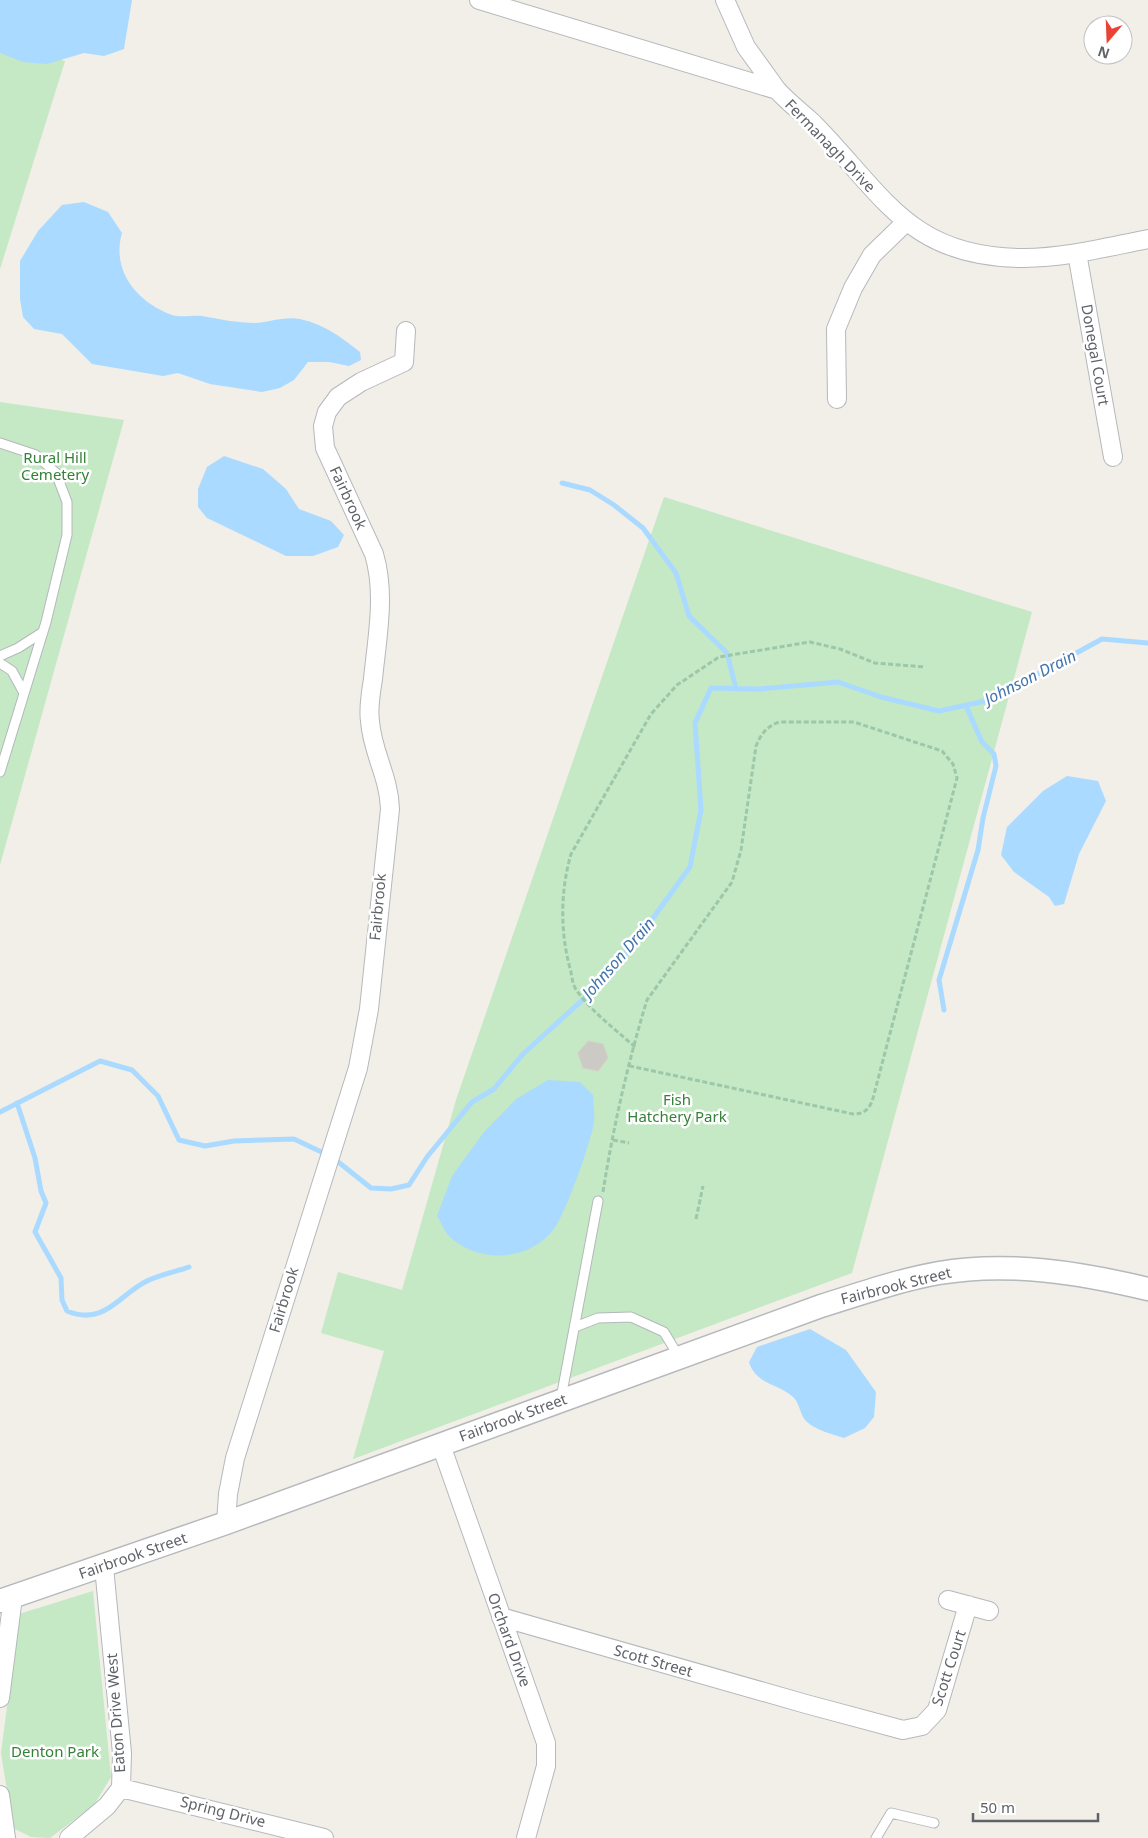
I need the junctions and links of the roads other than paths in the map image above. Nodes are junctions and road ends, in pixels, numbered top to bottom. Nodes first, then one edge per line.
1 (479, 0) edge
2 (725, 0) edge
3 (777, 90) junction
4 (906, 222) junction
5 (1148, 239) edge
6 (1077, 253) junction
7 (406, 331) dead end
8 (837, 399) dead end
9 (0, 443) edge
10 (1113, 457) dead end
11 (43, 632) junction
12 (0, 656) edge
13 (0, 663) edge
14 (24, 693) junction
15 (0, 772) edge
16 (600, 1198) road end
17 (1148, 1289) edge
18 (575, 1327) junction
19 (679, 1357) junction
20 (560, 1401) junction
21 (441, 1445) junction
22 (226, 1523) junction
23 (104, 1567) junction
24 (6, 1599) edge
25 (948, 1600) dead end
26 (968, 1605) junction
27 (989, 1611) dead end
28 (501, 1617) junction
29 (0, 1698) edge
30 (806, 1704) joint
31 (121, 1788) junction
32 (0, 1795) edge
33 (934, 1823) dead end
34 (6, 1838) edge
35 (70, 1838) edge
36 (324, 1838) edge
37 (526, 1838) edge
38 (876, 1838) edge

1 - 3 street, Fermanagh Drive
2 - 3 street
3 - 4 street, Fermanagh Drive
4 - 6 street, Fermanagh Drive
4 - 8 street
5 - 6 street, Fermanagh Drive
6 - 10 street, Donegal Court
7 - 22 street, Fairbrook
9 - 11 lane
11 - 12 lane
11 - 14 lane
13 - 14 lane
14 - 15 lane
16 - 18 lane
17 - 19 street, Fairbrook Street
18 - 19 lane
18 - 20 lane
19 - 20 street, Fairbrook Street
20 - 21 street, Fairbrook Street
21 - 22 street, Fairbrook Street
21 - 28 street, Orchard Drive
22 - 23 street, Fairbrook Street
23 - 24 street, Fairbrook Street
23 - 31 street, Eaton Drive West
24 - 29 street
25 - 26 street
26 - 27 street
26 - 30 street, Scott Court
28 - 30 street, Scott Street
28 - 37 street, Orchard Drive
31 - 35 street, Eaton Drive West
31 - 36 street, Spring Drive
32 - 34 street
33 - 38 lane

